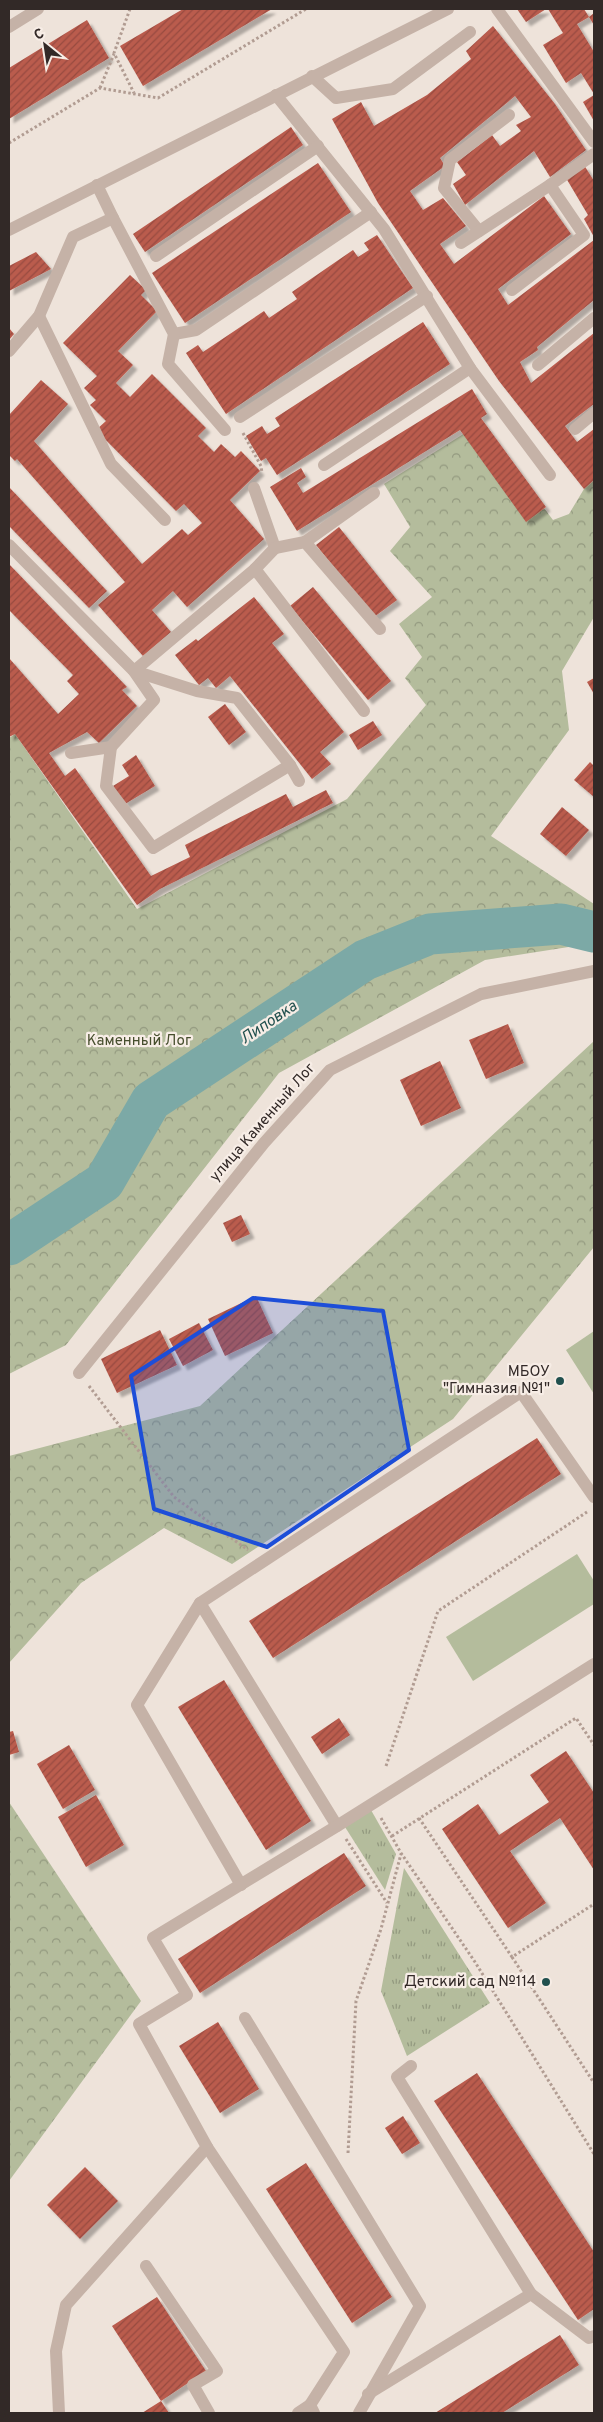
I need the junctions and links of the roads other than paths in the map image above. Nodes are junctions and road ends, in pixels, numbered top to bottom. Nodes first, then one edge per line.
1 (38, 9) edge
2 (448, 9) edge
3 (497, 9) edge
4 (9, 27) edge
5 (470, 32) dead end
6 (312, 76) junction
7 (276, 95) junction
8 (509, 115) dead end
9 (594, 142) edge
10 (318, 146) junction
11 (594, 154) edge
12 (97, 185) junction
13 (550, 185) junction
14 (371, 212) junction
15 (113, 218) junction
16 (9, 230) edge
17 (479, 231) junction
18 (461, 243) dead end
19 (156, 256) dead end
20 (512, 290) dead end
21 (427, 296) junction
22 (39, 316) junction
23 (594, 318) edge
24 (174, 334) junction
25 (9, 351) edge
26 (538, 364) dead end
27 (470, 368) junction
28 (594, 413) edge
29 (240, 417) road end
30 (575, 429) dead end
31 (225, 430) dead end
32 (324, 465) dead end
33 (550, 475) dead end
34 (254, 488) road end
35 (374, 493) dead end
36 (165, 520) dead end
37 (305, 542) junction
38 (9, 545) edge
39 (274, 548) junction
40 (255, 569) junction
41 (380, 629) dead end
42 (134, 671) junction
43 (364, 711) dead end
44 (112, 747) junction
45 (71, 753) dead end
46 (290, 765) junction
47 (299, 782) dead end
48 (594, 971) edge
49 (79, 1373) road end
50 (593, 1502) edge
51 (200, 1603) junction
52 (594, 1664) edge
53 (337, 1826) junction
54 (241, 1885) junction
55 (245, 2018) dead end
56 (411, 2066) dead end
57 (207, 2147) junction
58 (146, 2266) dead end
59 (531, 2294) junction
60 (594, 2336) edge
61 (368, 2394) junction
62 (312, 2409) edge
63 (59, 2413) edge
64 (209, 2413) edge
65 (298, 2413) edge
66 (359, 2413) edge

1 - 4 street
2 - 6 street
3 - 9 street
5 - 6 street
6 - 7 street
7 - 10 street
7 - 12 street
8 - 17 street
10 - 14 street
10 - 19 street
11 - 13 street
12 - 15 street
12 - 16 street
13 - 17 street
13 - 20 street
14 - 21 street
14 - 24 street
15 - 22 street
15 - 24 street
17 - 18 street
21 - 27 street
21 - 29 street
22 - 25 street
22 - 36 street
23 - 26 street
24 - 31 street
27 - 32 street
27 - 33 street
28 - 30 street
34 - 39 street
35 - 37 street
37 - 39 street
37 - 41 street
38 - 42 street
39 - 40 street
40 - 42 street
40 - 43 street
42 - 44 street
42 - 46 street
44 - 45 street
44 - 46 street
46 - 47 street
48 - 49 street, улица Каменный Лог
50 - 51 street
51 - 53 street
51 - 54 street
52 - 53 street
53 - 54 street
54 - 57 street
55 - 61 street
56 - 59 street
57 - 62 street
57 - 63 street
58 - 64 street
59 - 60 street
59 - 61 street
61 - 66 street
62 - 65 street

